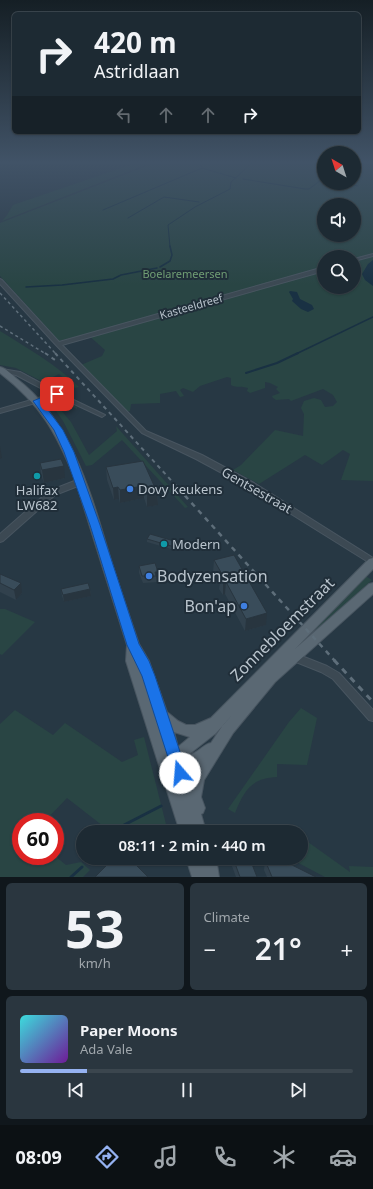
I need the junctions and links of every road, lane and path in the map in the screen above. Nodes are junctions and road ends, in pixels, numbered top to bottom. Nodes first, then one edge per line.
1 (373, 255) edge
2 (361, 258) edge
3 (317, 271) edge
4 (0, 281) edge
5 (58, 344) junction
6 (1, 370) edge
7 (57, 394) junction
8 (37, 401) junction
9 (0, 411) edge
10 (102, 415) dead end
11 (80, 482) junction
12 (0, 539) edge
13 (373, 562) edge
14 (373, 587) edge
15 (133, 645) junction
16 (294, 657) junction
17 (162, 716) junction
18 (373, 716) edge
19 (216, 722) junction
20 (220, 741) junction
21 (175, 760) junction
22 (185, 825) edge
23 (197, 825) edge
24 (203, 825) edge
25 (203, 865) edge
26 (207, 865) edge
27 (200, 877) edge
28 (211, 877) edge

1 - 2 street
3 - 5 street, Kasteeldreef
4 - 5 street
5 - 13 street, Gentsestraat
6 - 7 street
6 - 8 main road
7 - 8 street
7 - 10 street
8 - 9 street
8 - 11 main road
11 - 12 street
11 - 15 main road
13 - 19 main road, Zonnebloemstraat
14 - 16 main road, Zonnebloemstraat
15 - 17 main road
15 - 21 main road
16 - 18 street
16 - 20 main road, Zonnebloemstraat
17 - 19 main road
17 - 21 main road
19 - 21 main road, Zonnebloemstraat
20 - 21 main road
20 - 24 main road
21 - 22 main road
21 - 23 main road
25 - 27 main road
26 - 28 main road

